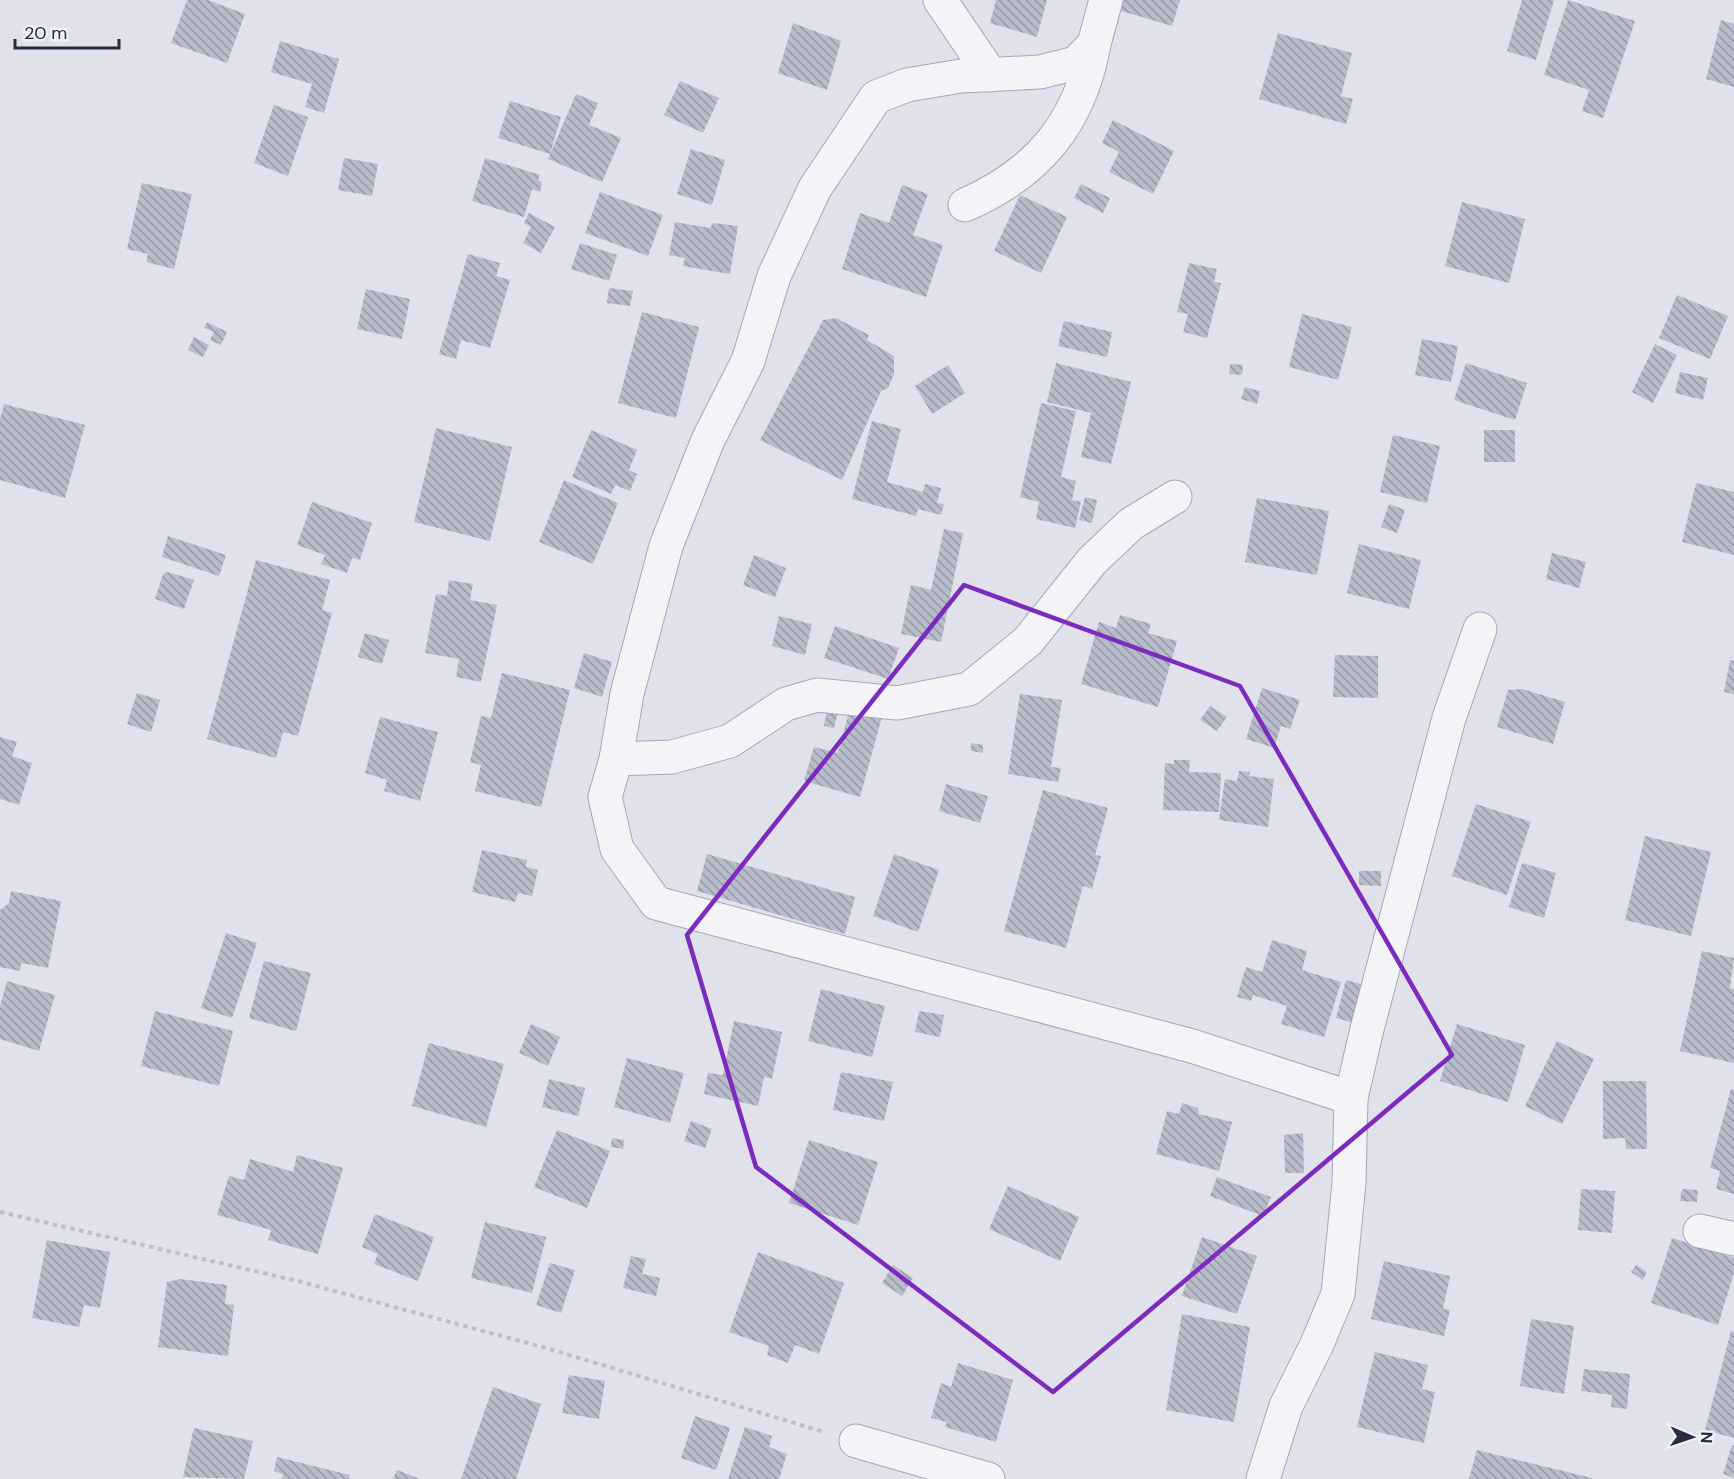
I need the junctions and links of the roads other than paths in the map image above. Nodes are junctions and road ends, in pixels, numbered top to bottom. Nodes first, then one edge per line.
1 (940, 0) edge
2 (1107, 0) edge
3 (1094, 44) junction
4 (991, 75) junction
5 (965, 206) dead end
6 (1175, 497) dead end
7 (1480, 629) dead end
8 (616, 759) junction
9 (1351, 1098) junction
10 (1700, 1231) dead end
11 (1734, 1239) edge
12 (856, 1441) road end
13 (988, 1479) edge
14 (1263, 1479) edge

1 - 4 street
2 - 3 street
3 - 4 street
3 - 5 street
4 - 8 street
6 - 8 street
7 - 9 street
8 - 9 street
9 - 14 street
10 - 11 street
12 - 13 street

